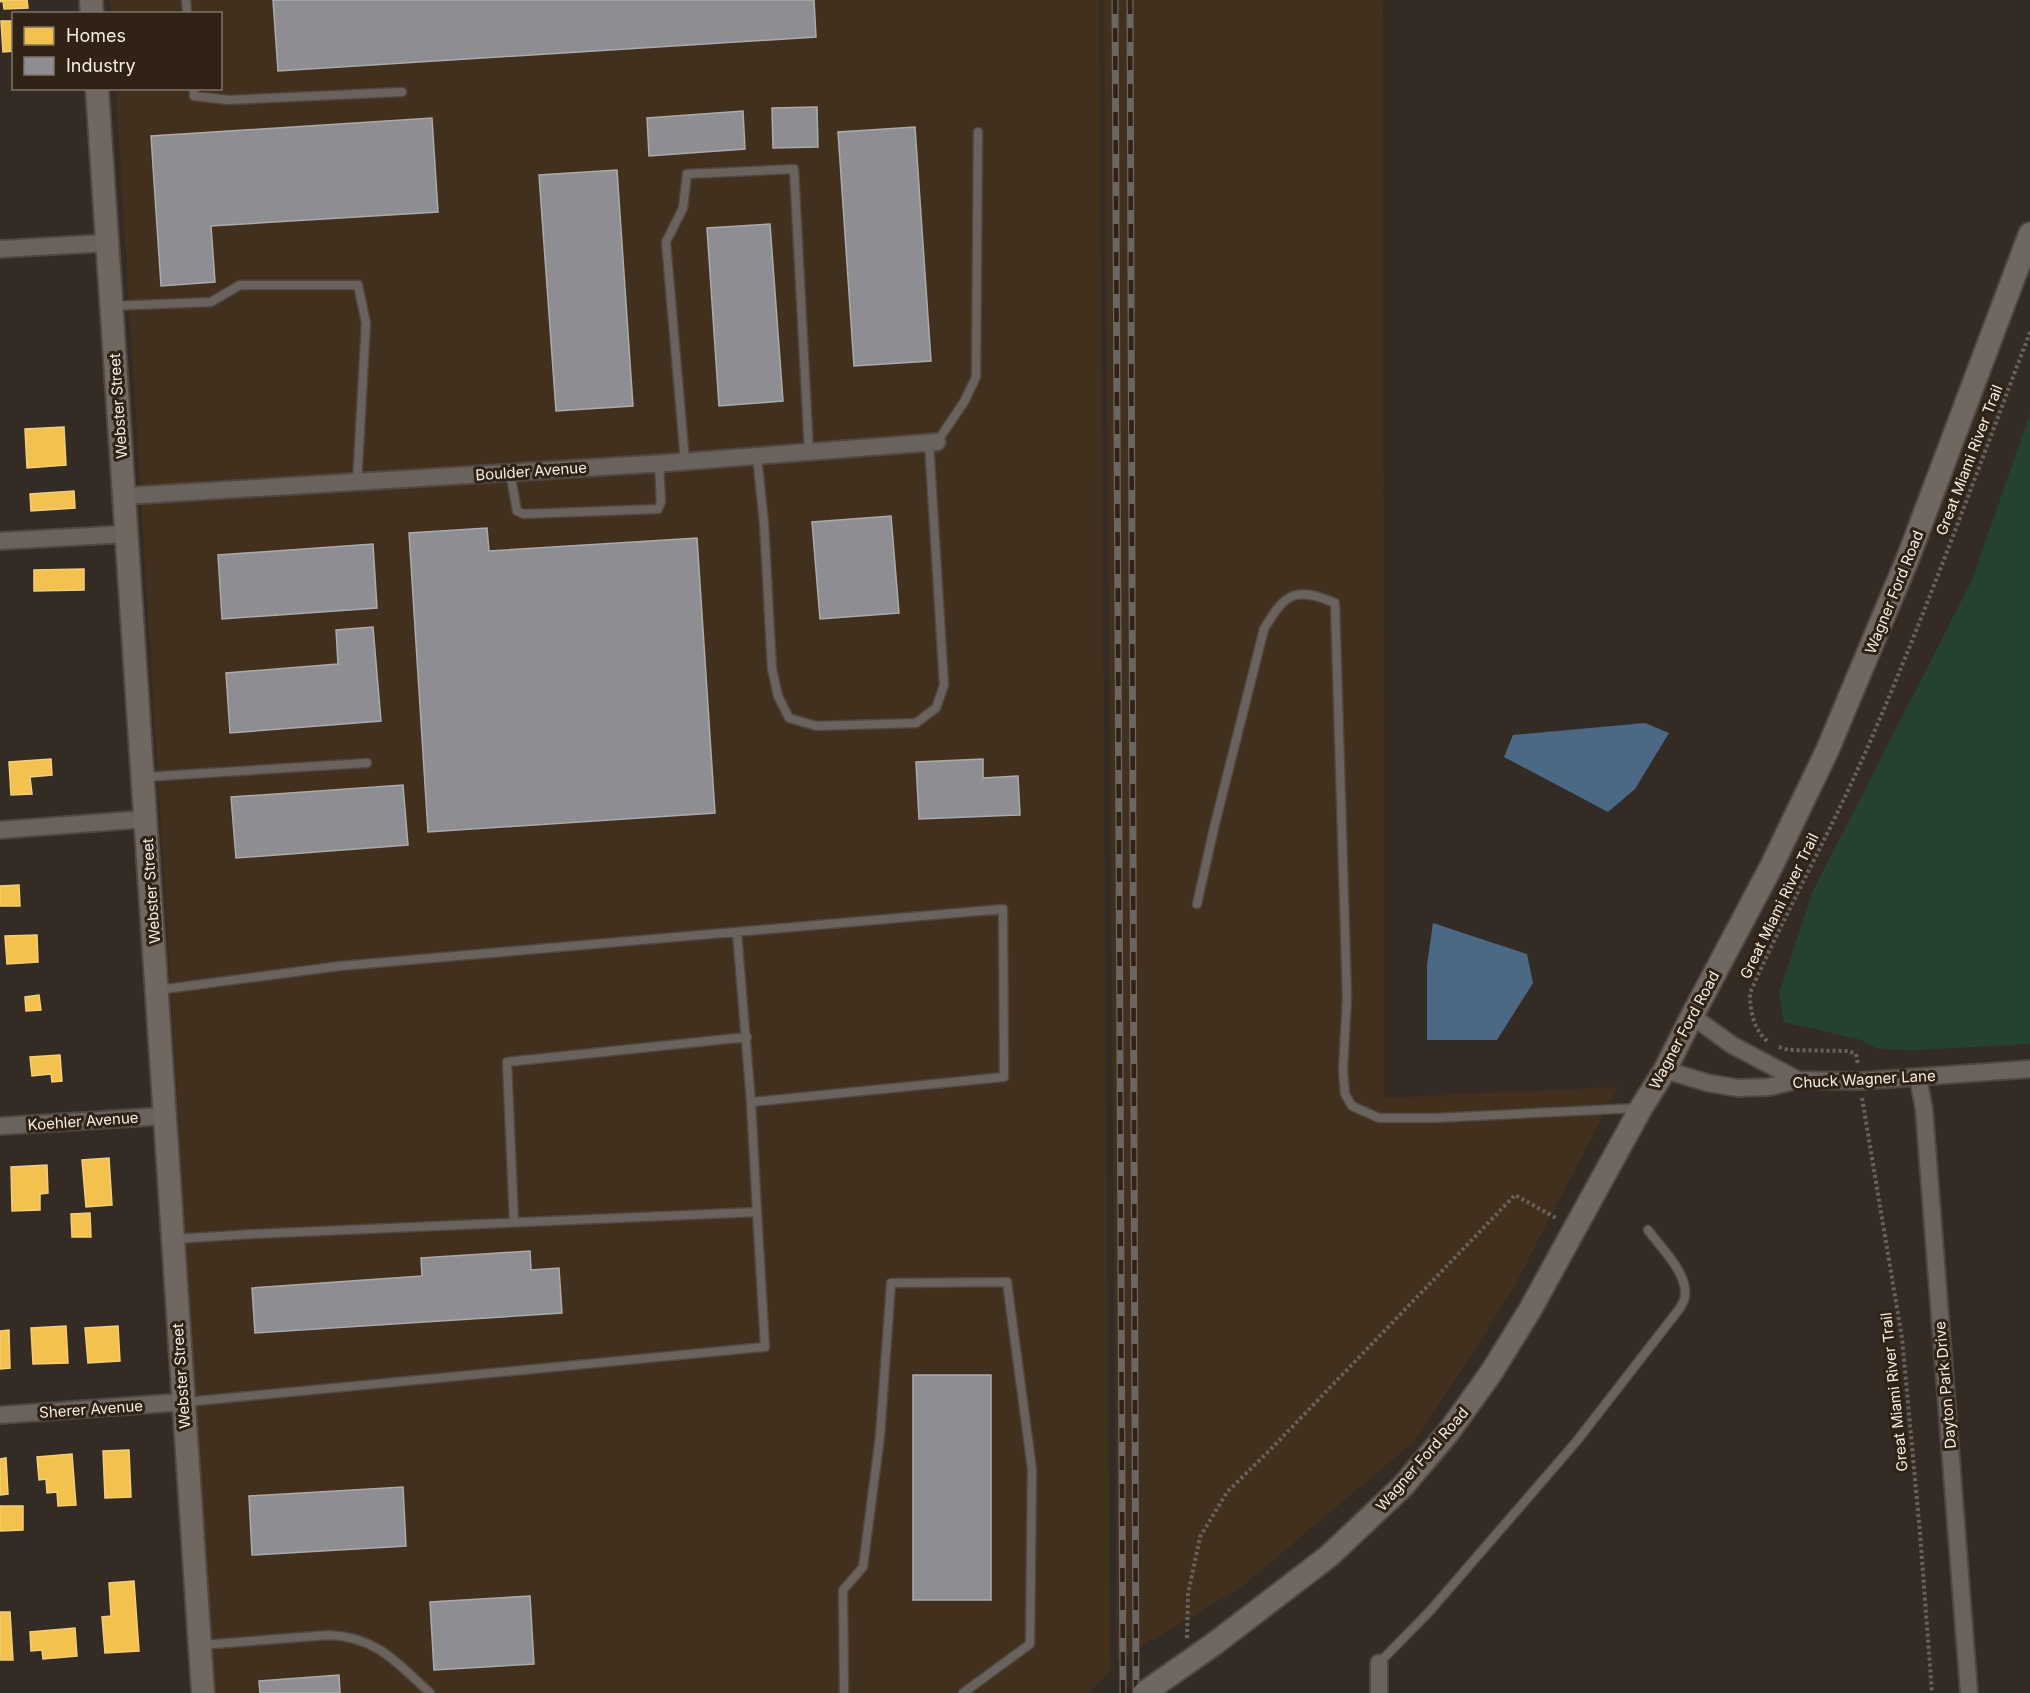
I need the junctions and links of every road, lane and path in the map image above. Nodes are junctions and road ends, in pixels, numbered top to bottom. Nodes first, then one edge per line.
1 (97, 90) edge
2 (194, 90) edge
3 (402, 92) dead end
4 (978, 132) dead end
5 (2030, 234) edge
6 (106, 243) junction
7 (0, 249) edge
8 (111, 306) junction
9 (2030, 332) edge
10 (933, 442) junction
11 (809, 452) junction
12 (757, 456) junction
13 (685, 461) junction
14 (659, 463) junction
15 (510, 472) junction
16 (357, 482) junction
17 (125, 496) junction
18 (127, 534) junction
19 (0, 541) edge
20 (367, 763) dead end
21 (144, 777) junction
22 (146, 819) junction
23 (0, 830) edge
24 (1197, 904) dead end
25 (737, 933) junction
26 (157, 990) junction
27 (1692, 1016) junction
28 (747, 1037) junction
29 (2030, 1069) edge
30 (1665, 1070) junction
31 (1918, 1077) junction
32 (1798, 1080) junction
33 (1860, 1081) junction
34 (751, 1102) junction
35 (1641, 1108) junction
36 (165, 1116) junction
37 (0, 1126) edge
38 (757, 1212) junction
39 (514, 1222) junction
40 (1575, 1228) junction
41 (1648, 1230) dead end
42 (173, 1239) junction
43 (183, 1402) junction
44 (0, 1415) edge
45 (200, 1645) junction
46 (1186, 1649) dead end
47 (1379, 1664) joint
48 (203, 1693) edge
49 (430, 1693) edge
50 (844, 1693) edge
51 (963, 1693) edge
52 (1144, 1693) edge
53 (1379, 1693) edge
54 (1932, 1693) edge
55 (1969, 1693) edge

1 - 6 main road, Webster Street
2 - 3 lane
4 - 10 lane
5 - 27 main road, Wagner Ford Road
6 - 7 street
6 - 8 main road, Webster Street
8 - 16 lane
8 - 17 main road, Webster Street
9 - 33 path, Great Miami River Trail
10 - 11 street, Boulder Avenue
10 - 12 lane
11 - 12 street, Boulder Avenue
11 - 13 lane
12 - 13 street, Boulder Avenue
13 - 14 street, Boulder Avenue
14 - 15 street, Boulder Avenue
14 - 15 lane
15 - 16 street, Boulder Avenue
16 - 17 street, Boulder Avenue
17 - 18 main road, Webster Street
18 - 19 street
18 - 21 main road, Webster Street
20 - 21 lane
21 - 22 main road, Webster Street
22 - 23 street
22 - 26 main road, Webster Street
24 - 35 lane
25 - 26 lane
25 - 28 lane
25 - 34 lane
26 - 36 main road, Webster Street
27 - 30 main road, Wagner Ford Road
27 - 32 street
28 - 34 lane
28 - 39 lane
29 - 31 street, Chuck Wagner Lane
30 - 32 street, Chuck Wagner Lane
30 - 35 main road, Wagner Ford Road
31 - 33 street, Chuck Wagner Lane
31 - 55 street, Dayton Park Drive
32 - 33 street, Chuck Wagner Lane
33 - 54 path, Great Miami River Trail
34 - 38 lane
35 - 40 main road, Wagner Ford Road
36 - 37 street, Koehler Avenue
36 - 42 main road, Webster Street
38 - 39 lane
38 - 43 lane
39 - 42 lane
40 - 46 path
40 - 52 main road, Wagner Ford Road, bridge
41 - 47 lane
42 - 43 main road, Webster Street
43 - 44 street, Sherer Avenue
43 - 45 main road, Webster Street
45 - 48 main road, Webster Street
45 - 49 lane
47 - 53 street
50 - 51 lane

